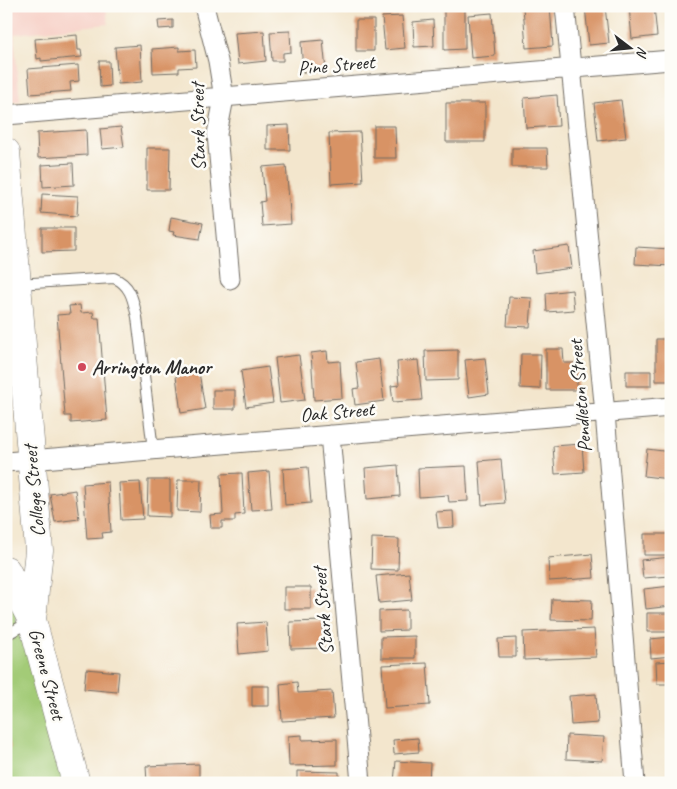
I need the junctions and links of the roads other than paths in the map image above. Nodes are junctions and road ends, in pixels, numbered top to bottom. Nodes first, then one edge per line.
1 (204, 6) edge
2 (565, 6) edge
3 (671, 60) edge
4 (569, 67) junction
5 (224, 98) junction
6 (6, 115) edge
7 (6, 152) edge
8 (230, 279) dead end
9 (17, 284) junction
10 (671, 407) edge
11 (605, 412) junction
12 (330, 435) junction
13 (153, 450) junction
14 (19, 461) edge
15 (6, 570) edge
16 (32, 620) junction
17 (6, 635) edge
18 (76, 783) edge
19 (361, 783) edge
20 (635, 783) edge

1 - 5 street, Stark Street
2 - 4 street, Pendleton Street
3 - 4 street, Pine Street
4 - 5 street, Pine Street
4 - 11 street, Pendleton Street
5 - 6 street, Pine Street
5 - 8 street, Stark Street
7 - 9 street, College Street
9 - 13 lane
9 - 14 street, College Street
10 - 11 street, Oak Street
11 - 12 street, Oak Street
11 - 20 street, Pendleton Street
12 - 13 street, Oak Street
12 - 19 street, Stark Street
13 - 14 street, Oak Street
14 - 16 street, College Street
15 - 16 street, Greene Street
16 - 17 lane
16 - 18 street, Greene Street

